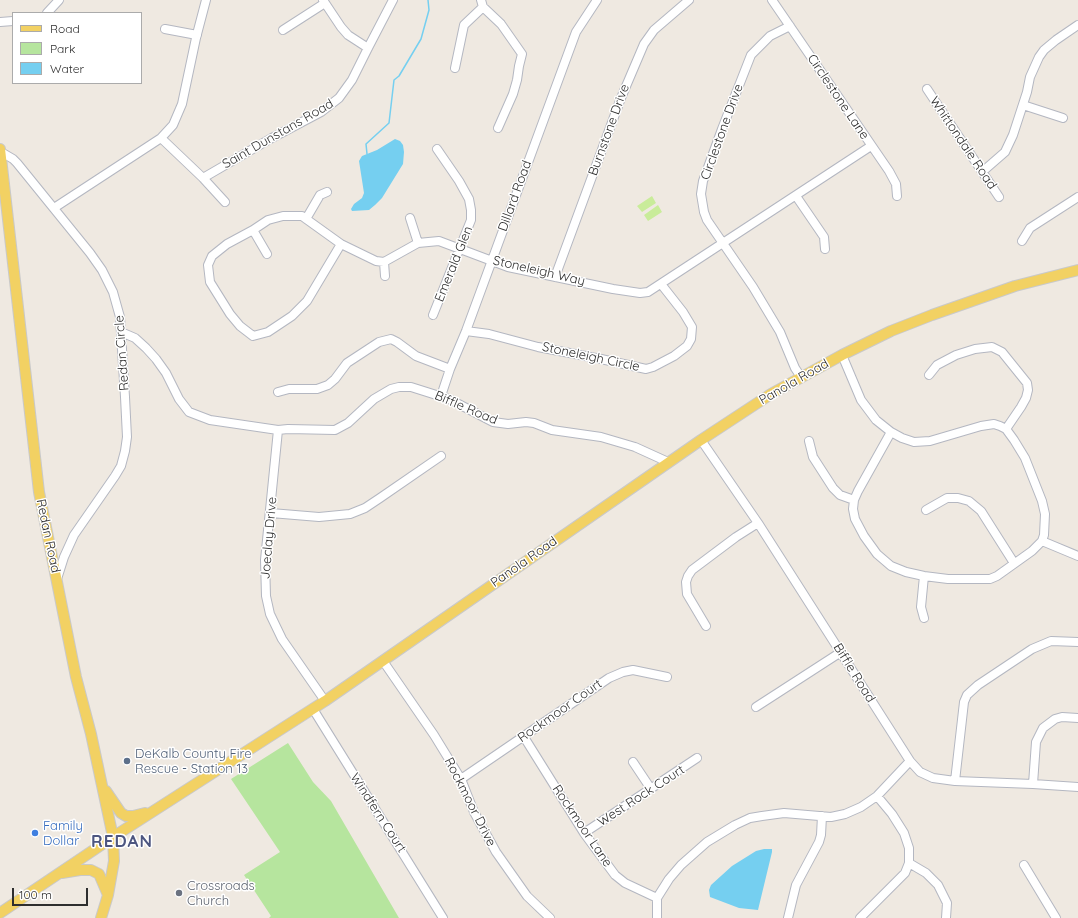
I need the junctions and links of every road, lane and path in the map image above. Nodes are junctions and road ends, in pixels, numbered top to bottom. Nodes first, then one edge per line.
1 (59, 0) edge
2 (206, 0) edge
3 (394, 0) edge
4 (597, 0) edge
5 (689, 0) edge
6 (772, 0) edge
7 (324, 1) edge
8 (482, 4) edge
9 (48, 12) edge
10 (12, 21) edge
11 (0, 22) edge
12 (1078, 25) edge
13 (790, 26) junction
14 (165, 29) dead end
15 (283, 30) dead end
16 (197, 35) junction
17 (368, 48) junction
18 (455, 68) dead end
19 (927, 89) dead end
20 (1023, 105) junction
21 (1063, 118) dead end
22 (498, 128) dead end
23 (161, 138) junction
24 (870, 146) junction
25 (437, 149) dead end
26 (0, 150) edge
27 (982, 172) junction
28 (203, 178) junction
29 (327, 192) dead end
30 (796, 196) junction
31 (897, 196) dead end
32 (999, 197) dead end
33 (1078, 197) edge
34 (225, 202) dead end
35 (54, 208) junction
36 (410, 218) dead end
37 (306, 219) junction
38 (253, 230) junction
39 (1022, 241) dead end
40 (418, 243) junction
41 (341, 244) junction
42 (722, 244) junction
43 (459, 249) junction
44 (825, 249) dead end
45 (267, 254) dead end
46 (491, 261) junction
47 (384, 262) junction
48 (1078, 270) edge
49 (385, 276) dead end
50 (555, 277) junction
51 (661, 284) junction
52 (433, 315) dead end
53 (466, 331) junction
54 (121, 332) junction
55 (842, 355) junction
56 (450, 369) junction
57 (929, 375) dead end
58 (801, 376) junction
59 (278, 392) dead end
60 (441, 396) junction
61 (278, 430) junction
62 (1006, 430) junction
63 (891, 432) junction
64 (701, 440) junction
65 (809, 441) dead end
66 (441, 456) dead end
67 (668, 462) junction
68 (854, 500) junction
69 (926, 510) dead end
70 (271, 513) junction
71 (758, 523) junction
72 (1042, 541) junction
73 (1078, 556) edge
74 (1014, 563) junction
75 (924, 576) junction
76 (57, 579) junction
77 (924, 618) dead end
78 (706, 626) dead end
79 (1078, 642) edge
80 (841, 652) junction
81 (383, 661) junction
82 (667, 677) dead end
83 (325, 701) junction
84 (756, 707) dead end
85 (313, 709) junction
86 (1078, 718) edge
87 (524, 737) junction
88 (697, 758) dead end
89 (910, 761) junction
90 (633, 762) dead end
91 (462, 779) junction
92 (956, 781) junction
93 (1033, 784) junction
94 (102, 787) junction
95 (1078, 787) edge
96 (651, 789) junction
97 (877, 796) junction
98 (160, 807) junction
99 (822, 816) junction
100 (584, 833) junction
101 (113, 837) junction
102 (909, 863) junction
103 (1024, 865) dead end
104 (58, 873) junction
105 (108, 895) junction
106 (657, 898) junction
107 (0, 913) edge
108 (101, 918) edge
109 (443, 918) edge
110 (550, 918) edge
111 (657, 918) edge
112 (788, 918) edge
113 (860, 918) edge
114 (946, 918) edge
115 (1056, 918) edge

1 - 9 street
2 - 16 street
3 - 17 street, Saint Dunstans Road
4 - 46 street, Dillard Road
5 - 50 street, Burnstone Drive
6 - 13 street, Circlestone Lane
7 - 15 street
7 - 17 street
8 - 18 street
8 - 22 street
10 - 11 street
12 - 20 street
13 - 24 street, Circlestone Lane
13 - 42 street, Circlestone Drive
14 - 16 street
16 - 23 street
17 - 28 street, Saint Dunstans Road
19 - 27 street, Whittondale Road
20 - 21 street
20 - 27 street
23 - 28 street
23 - 35 street
24 - 30 street, Stoneleigh Way
24 - 31 street, Circlestone Lane
25 - 43 street, Emerald Glen
26 - 35 street, Redan Circle
26 - 76 main road, Redan Road
27 - 32 street, Whittondale Road
28 - 34 street
29 - 37 street
30 - 42 street, Stoneleigh Way
30 - 44 street
33 - 39 street
35 - 54 street, Redan Circle
36 - 40 street
37 - 38 street
37 - 41 street
38 - 41 street
38 - 45 street
40 - 43 street, Stoneleigh Way
40 - 47 street, Stoneleigh Way
41 - 47 street
42 - 51 street, Stoneleigh Way
42 - 58 street, Circlestone Drive
43 - 46 street, Stoneleigh Way
43 - 52 street, Emerald Glen
46 - 50 street, Stoneleigh Way
46 - 53 street, Dillard Road
47 - 49 street
48 - 55 main road, Panola Road
50 - 51 street, Stoneleigh Way
51 - 53 street, Stoneleigh Circle
53 - 56 street, Dillard Road
54 - 61 street, Biffle Road
54 - 76 street, Redan Circle
55 - 58 main road, Panola Road
55 - 63 street
56 - 59 street
56 - 60 street, Dillard Road
57 - 62 street
58 - 64 main road, Panola Road
60 - 61 street, Biffle Road
60 - 67 street, Biffle Road
61 - 70 street, Joeclay Drive
62 - 63 street
62 - 72 street
63 - 68 street
64 - 67 main road, Panola Road
64 - 71 street, Biffle Road
65 - 68 street
66 - 70 street
67 - 81 main road, Panola Road
68 - 75 street
69 - 74 street
70 - 83 street, Joeclay Drive
71 - 78 street
71 - 80 street, Biffle Road
72 - 73 street
72 - 74 street
74 - 75 street
75 - 77 street
76 - 94 main road, Redan Road
79 - 92 street
80 - 84 street
80 - 89 street, Biffle Road
81 - 83 main road, Panola Road
81 - 91 street, Rockmoor Drive
82 - 87 street, Rockmoor Court
83 - 85 main road, Panola Road
85 - 98 main road, Panola Road
85 - 109 street, Windfern Court
86 - 93 street
87 - 91 street, Rockmoor Court
87 - 100 street, Rockmoor Lane
88 - 96 street, West Rock Court
89 - 92 street, Biffle Road
89 - 97 street
90 - 96 street
91 - 110 street, Rockmoor Drive
92 - 93 street, Biffle Road
93 - 95 street, Biffle Road
94 - 98 main road
94 - 101 main road, Redan Road
96 - 100 street, West Rock Court
97 - 99 street
97 - 102 street
98 - 101 main road, Panola Road
99 - 106 street
99 - 112 street
100 - 106 street, Rockmoor Lane
101 - 104 main road, Panola Road
101 - 105 main road, Redan Road
102 - 113 street
102 - 114 street
103 - 115 street
104 - 105 main road
104 - 107 main road, Panola Road
105 - 108 main road, Redan Road
106 - 111 street

